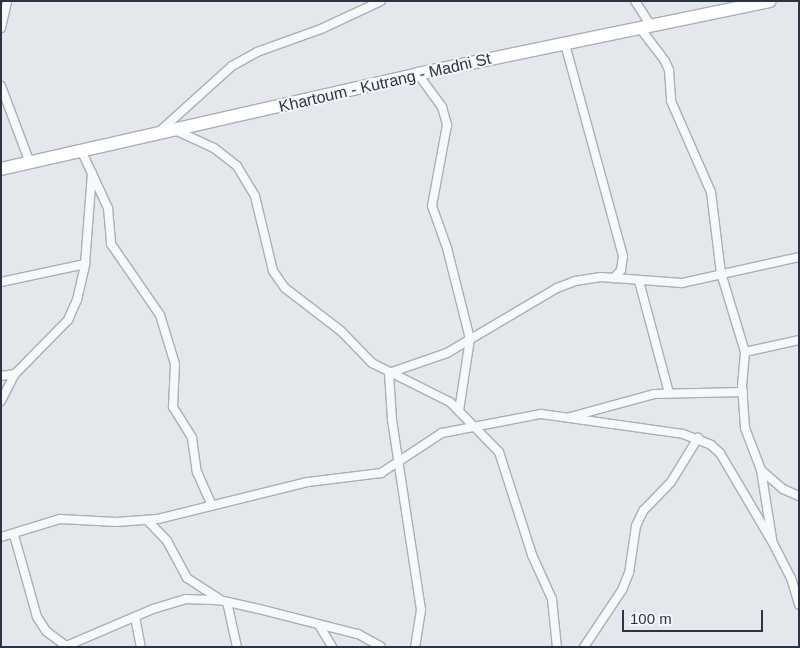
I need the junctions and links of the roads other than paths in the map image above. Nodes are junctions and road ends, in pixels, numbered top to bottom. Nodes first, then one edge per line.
1 (7, 1) edge
2 (381, 1) edge
3 (635, 1) edge
4 (770, 1) edge
5 (646, 27) junction
6 (1, 28) edge
7 (564, 44) junction
8 (418, 74) junction
9 (1, 86) edge
10 (174, 130) junction
11 (154, 136) junction
12 (82, 152) junction
13 (30, 163) junction
14 (1, 169) edge
15 (92, 174) junction
16 (799, 257) edge
17 (85, 264) junction
18 (721, 273) junction
19 (614, 278) junction
20 (639, 281) junction
21 (1, 282) edge
22 (470, 339) junction
23 (799, 340) edge
24 (745, 352) junction
25 (389, 373) junction
26 (15, 374) junction
27 (1, 376) edge
28 (742, 392) junction
29 (669, 393) junction
30 (1, 401) edge
31 (459, 411) junction
32 (567, 417) junction
33 (475, 428) junction
34 (698, 438) junction
35 (399, 464) junction
36 (761, 470) junction
37 (799, 496) edge
38 (211, 504) junction
39 (147, 520) junction
40 (14, 535) junction
41 (1, 537) edge
42 (773, 544) junction
43 (223, 601) junction
44 (799, 606) edge
45 (135, 616) junction
46 (320, 625) junction
47 (65, 646) edge
48 (141, 647) edge
49 (237, 647) edge
50 (332, 647) edge
51 (381, 647) edge
52 (415, 647) edge
53 (557, 647) edge
54 (584, 647) edge

1 - 6 street
2 - 11 street
3 - 5 street
4 - 5 highway, Khartoum - Kutrang - Madni St
5 - 7 highway, Khartoum - Kutrang - Madni St
5 - 18 street
7 - 8 highway, Khartoum - Kutrang - Madni St
7 - 19 street
8 - 10 highway, Khartoum - Kutrang - Madni St
8 - 22 street
9 - 13 street
10 - 11 highway, Khartoum - Kutrang - Madni St
10 - 25 street
11 - 12 highway, Khartoum - Kutrang - Madni St
12 - 13 highway, Khartoum - Kutrang - Madni St
12 - 15 street
13 - 14 highway, Khartoum - Kutrang - Madni St
15 - 17 street
15 - 38 street
16 - 18 street
17 - 21 street
17 - 26 street
18 - 20 street
18 - 24 street
19 - 20 street
19 - 22 street
20 - 29 street
22 - 25 street
22 - 31 street
23 - 24 street
24 - 28 street
25 - 31 street
25 - 35 street
26 - 27 street
26 - 30 street
28 - 29 street
28 - 36 street
29 - 32 street
31 - 33 street
32 - 33 street
32 - 34 street
33 - 35 street
33 - 53 street
34 - 42 street
34 - 54 street
35 - 38 street
35 - 52 street
36 - 37 street
36 - 42 street
38 - 39 street
39 - 40 street
39 - 43 street
40 - 41 street
40 - 47 street
42 - 44 street
43 - 45 street
43 - 46 street
43 - 49 street
45 - 47 street
45 - 48 street
46 - 50 street
46 - 51 street

